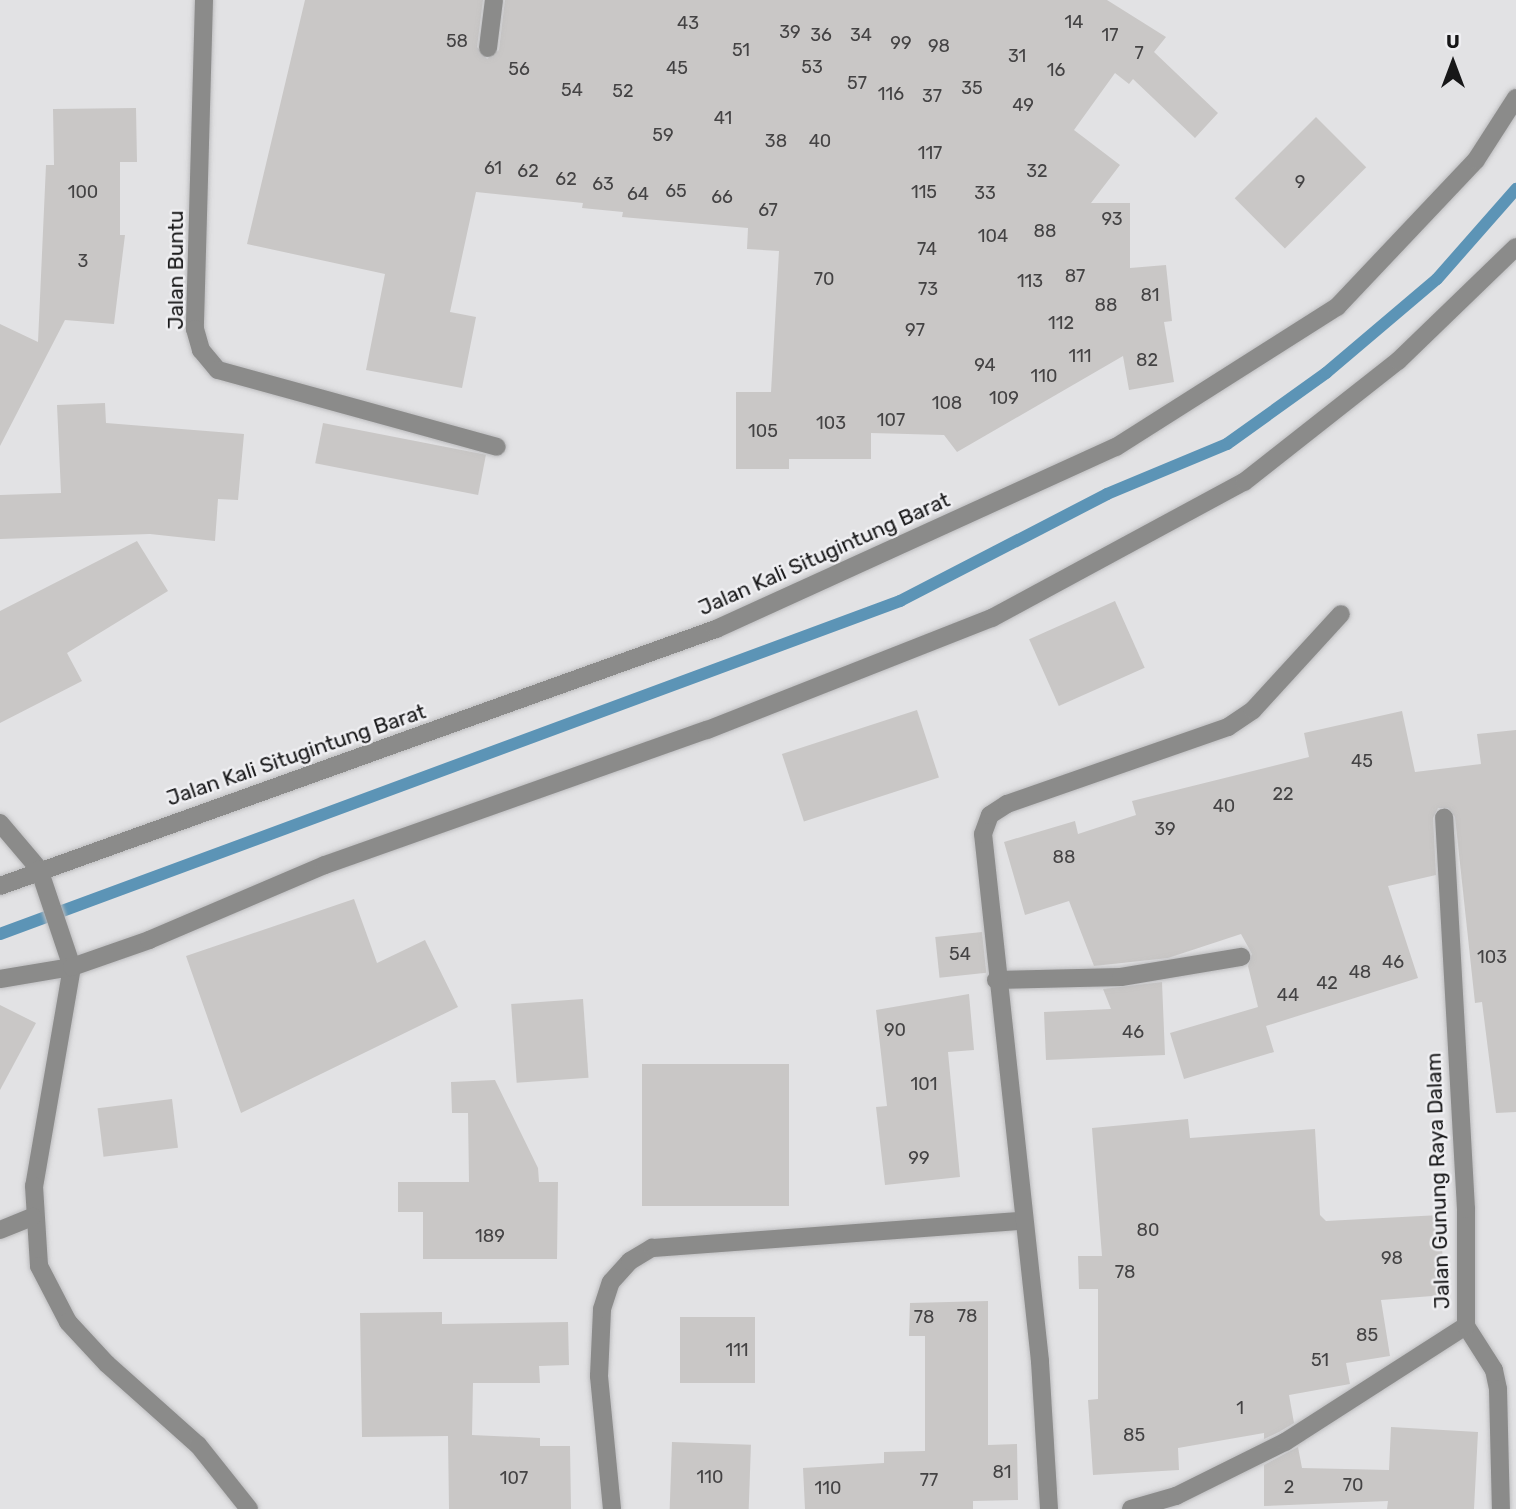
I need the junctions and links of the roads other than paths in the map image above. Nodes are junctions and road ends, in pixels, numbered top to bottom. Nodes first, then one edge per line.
1 (204, 0) edge
2 (495, 0) edge
3 (488, 48) dead end
4 (1516, 98) edge
5 (1516, 247) edge
6 (497, 447) dead end
7 (1341, 614) dead end
8 (1444, 818) dead end
9 (0, 823) edge
10 (42, 877) junction
11 (0, 886) edge
12 (1241, 957) dead end
13 (72, 967) junction
14 (0, 979) edge
15 (996, 980) junction
16 (32, 1217) junction
17 (1023, 1221) junction
18 (0, 1230) edge
19 (1466, 1326) junction
20 (1176, 1502) edge
21 (248, 1509) edge
22 (612, 1509) edge
23 (1049, 1509) edge
24 (1131, 1509) edge
25 (1501, 1509) edge

1 - 6 street, Jalan Buntu
2 - 3 street
4 - 10 street, Jalan Kali Situgintung Barat
5 - 13 street
7 - 15 street
8 - 19 street, Jalan Gunung Raya Dalam
9 - 10 street
10 - 11 street, Jalan Kali Situgintung Barat
10 - 13 street
12 - 15 street
13 - 14 street
13 - 16 street
15 - 17 street
16 - 18 street
16 - 21 street
17 - 22 street
17 - 23 street
19 - 20 street, Jalan Gunung Raya Dalam
19 - 25 street
20 - 24 street, Jalan Gunung Raya Dalam

